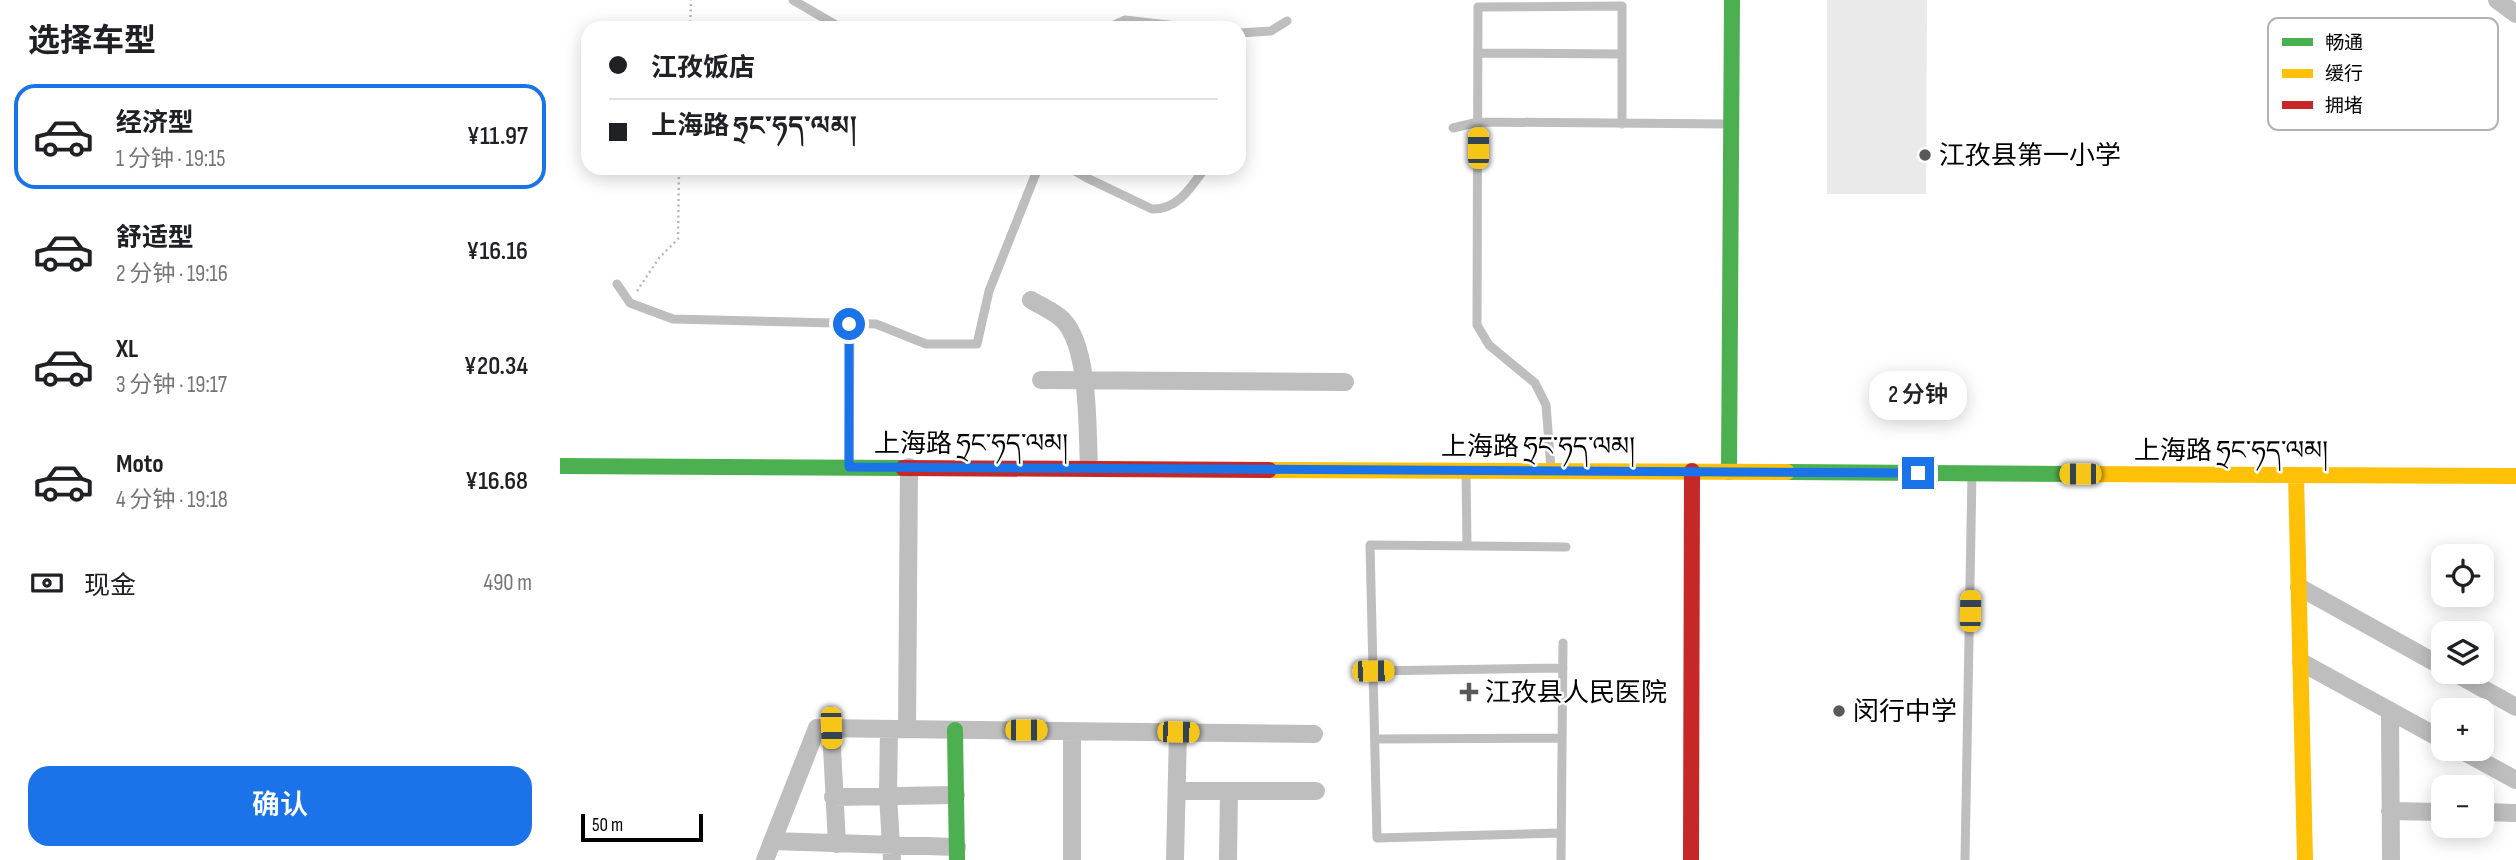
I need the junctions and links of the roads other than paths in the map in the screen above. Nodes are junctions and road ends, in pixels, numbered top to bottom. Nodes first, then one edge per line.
1 (793, 0) edge
2 (1732, 0) edge
3 (2497, 0) edge
4 (2516, 14) edge
5 (829, 21) edge
6 (1287, 22) dead end
7 (1246, 33) edge
8 (1478, 52) junction
9 (1622, 54) junction
10 (1478, 122) junction
11 (1622, 124) junction
12 (1731, 124) junction
13 (1453, 128) dead end
14 (1035, 175) edge
15 (1084, 175) edge
16 (1200, 175) edge
17 (617, 284) dead end
18 (1031, 300) dead end
19 (849, 324) junction
20 (1041, 380) dead end
21 (1085, 380) junction
22 (1345, 382) dead end
23 (560, 466) edge
24 (849, 467) junction
25 (908, 467) junction
26 (1089, 468) junction
27 (1466, 470) junction
28 (1551, 471) junction
29 (1692, 471) junction
30 (1729, 472) junction
31 (1972, 473) junction
32 (2296, 475) junction
33 (2516, 475) edge
34 (1467, 546) junction
35 (1566, 547) dead end
36 (2299, 587) junction
37 (1563, 643) dead end
38 (2431, 660) edge
39 (2301, 662) junction
40 (1563, 668) junction
41 (1373, 671) junction
42 (2475, 684) edge
43 (2516, 707) edge
44 (2390, 711) junction
45 (831, 728) junction
46 (889, 729) junction
47 (907, 729) junction
48 (955, 730) junction
49 (1072, 731) junction
50 (1178, 732) junction
51 (2431, 733) edge
52 (1314, 734) dead end
53 (1562, 738) junction
54 (1375, 739) junction
55 (2481, 761) edge
56 (2516, 780) edge
57 (1177, 790) junction
58 (1229, 791) junction
59 (1316, 791) dead end
60 (888, 796) junction
61 (956, 796) junction
62 (833, 797) junction
63 (2390, 811) junction
64 (2431, 812) edge
65 (2494, 812) edge
66 (2516, 813) edge
67 (1561, 833) junction
68 (772, 841) junction
69 (837, 844) junction
70 (892, 853) edge
71 (957, 854) edge
72 (765, 860) edge
73 (1072, 860) edge
74 (1175, 860) edge
75 (1228, 860) edge
76 (1561, 860) edge
77 (1691, 860) edge
78 (1965, 860) edge
79 (2305, 860) edge
80 (2391, 860) edge

1 - 5 lane
2 - 12 main road
3 - 4 street
6 - 7 lane
8 - 9 lane
8 - 9 lane
8 - 10 lane
9 - 11 lane
10 - 11 lane
10 - 13 lane
10 - 28 lane
11 - 12 lane
12 - 30 main road
14 - 19 lane
15 - 16 lane
17 - 19 lane
18 - 21 street
19 - 24 lane
20 - 21 street
21 - 22 street
21 - 26 street
23 - 24 main road, 上海路 ཧྲང་ཧད་ལམ།
24 - 25 main road, 上海路 ཧྲང་ཧད་ལམ།
25 - 26 main road, 上海路 ཧྲང་ཧད་ལམ།
25 - 47 street
26 - 27 main road, 上海路 ཧྲང་ཧད་ལམ།
27 - 28 main road, 上海路 ཧྲང་ཧད་ལམ།
27 - 34 lane
28 - 29 main road, 上海路 ཧྲང་ཧད་ལམ།
29 - 30 main road, 上海路 ཧྲང་ཧད་ལམ།
29 - 77 main road
30 - 31 main road, 上海路 ཧྲང་ཧད་ལམ།
31 - 32 main road, 上海路 ཧྲང་ཧད་ལམ།
31 - 78 lane
32 - 33 main road, 上海路 ཧྲང་ཧད་ལམ།
32 - 36 main road
34 - 35 lane
34 - 41 lane
36 - 38 street
36 - 39 main road
37 - 40 lane
39 - 44 street
39 - 79 main road
40 - 41 lane
40 - 53 lane
41 - 54 lane
42 - 43 street
44 - 51 street
44 - 63 street
45 - 46 street
45 - 62 street
45 - 68 street
46 - 47 street
46 - 60 street
47 - 48 street
48 - 49 street
48 - 61 main road
49 - 50 street
49 - 73 street
50 - 52 street
50 - 57 street
53 - 54 lane
53 - 67 lane
54 - 67 lane
55 - 56 street
57 - 58 street
57 - 74 street
58 - 59 street
58 - 75 street
60 - 61 street
60 - 62 street
60 - 70 street
61 - 71 main road
62 - 69 street
63 - 64 street
63 - 80 street
65 - 66 street
67 - 76 lane
68 - 69 street
68 - 72 street
69 - 70 street
70 - 71 street

